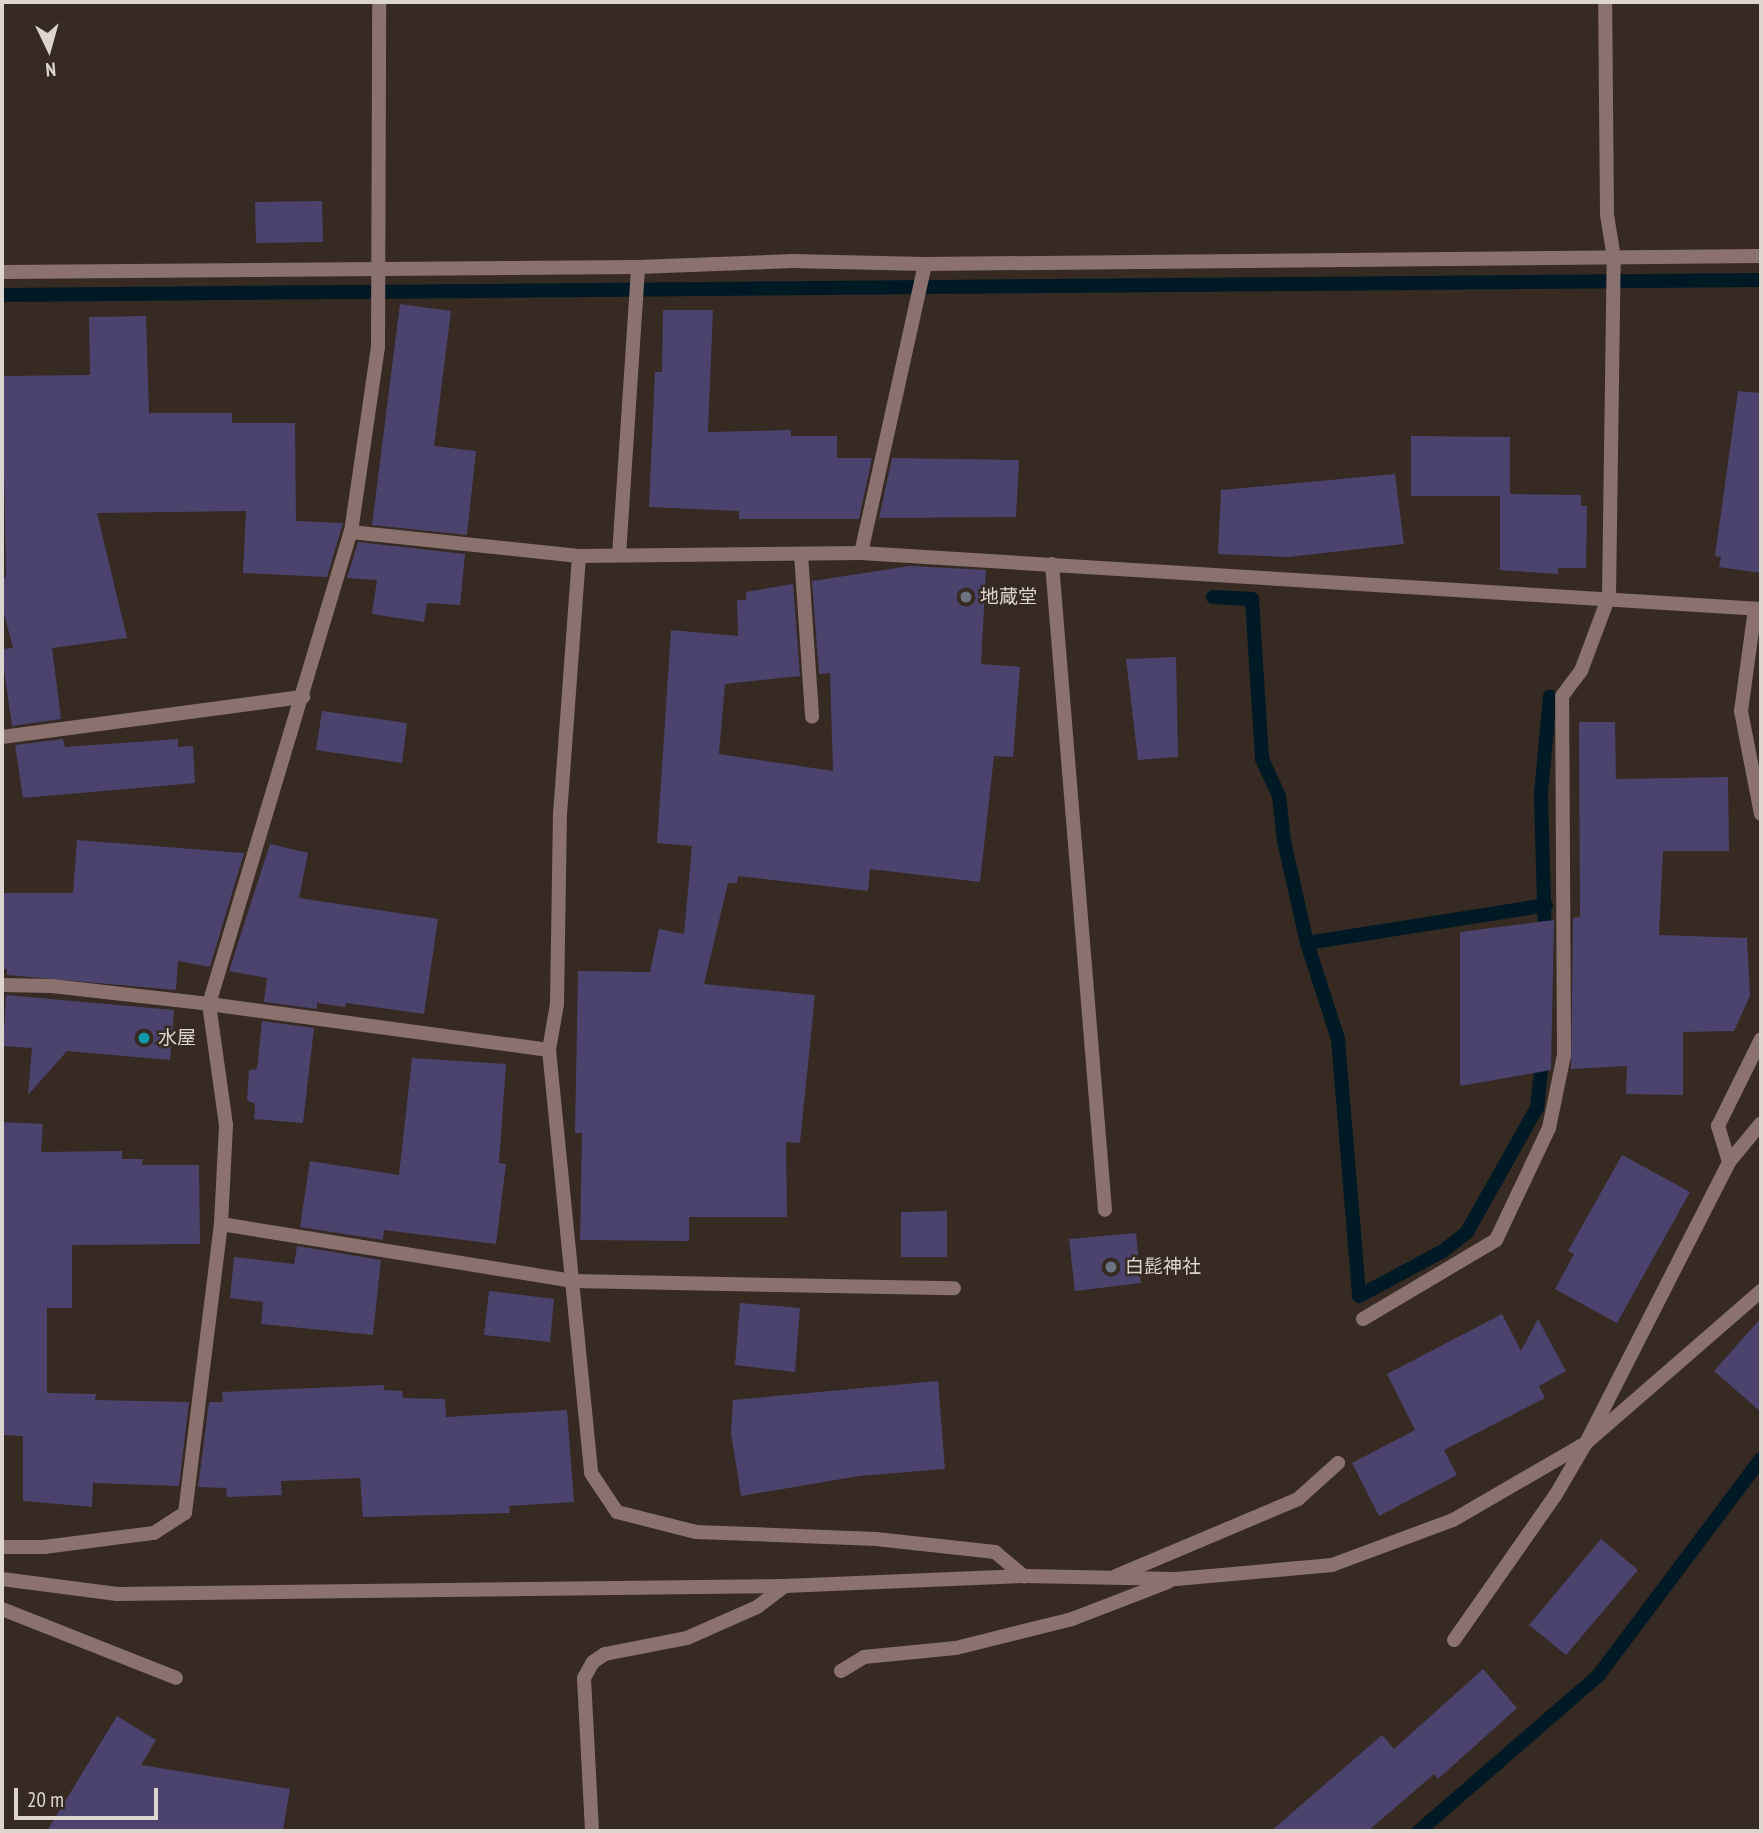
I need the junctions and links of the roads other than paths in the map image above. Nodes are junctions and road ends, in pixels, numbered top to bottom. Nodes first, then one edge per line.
1 (379, 2) edge
2 (1605, 2) edge
3 (1761, 256) edge
4 (1614, 258) junction
5 (925, 264) junction
6 (381, 266) junction
7 (638, 267) junction
8 (2, 272) edge
9 (351, 532) junction
10 (861, 553) junction
11 (802, 554) junction
12 (619, 555) junction
13 (579, 556) junction
14 (1052, 564) junction
15 (1609, 596) junction
16 (1758, 609) edge
17 (303, 697) junction
18 (812, 717) dead end
19 (2, 737) edge
20 (1761, 814) edge
21 (2, 985) edge
22 (209, 1004) junction
23 (1761, 1039) edge
24 (549, 1050) junction
25 (1761, 1123) edge
26 (1729, 1161) junction
27 (1105, 1210) dead end
28 (221, 1224) junction
29 (573, 1281) junction
30 (954, 1288) dead end
31 (1761, 1291) edge
32 (1363, 1319) dead end
33 (1586, 1443) junction
34 (1338, 1464) dead end
35 (2, 1546) edge
36 (1024, 1576) junction
37 (2, 1579) edge
38 (1111, 1579) junction
39 (1176, 1579) junction
40 (785, 1586) junction
41 (2, 1609) edge
42 (1454, 1640) dead end
43 (841, 1671) dead end
44 (176, 1678) dead end
45 (592, 1831) edge

1 - 6 street
2 - 4 street
3 - 4 street
4 - 5 street
4 - 15 street
5 - 7 street
5 - 10 street
6 - 7 street
6 - 8 street
6 - 9 street
7 - 12 street
9 - 13 street
9 - 17 street
10 - 11 street
10 - 14 street
11 - 12 street
11 - 18 street
12 - 13 street
13 - 24 street
14 - 15 street
14 - 27 street
15 - 16 street
15 - 32 street
16 - 20 street
17 - 19 street
17 - 22 street
21 - 22 street
22 - 24 street
22 - 28 street
23 - 26 street
24 - 29 street
25 - 26 street
26 - 33 street
28 - 29 street
28 - 35 street
29 - 30 street
29 - 36 street
31 - 33 street
33 - 39 street
33 - 42 street
34 - 38 street
36 - 38 street
36 - 40 street
37 - 40 street
38 - 39 street
39 - 43 street
40 - 45 street
41 - 44 street

